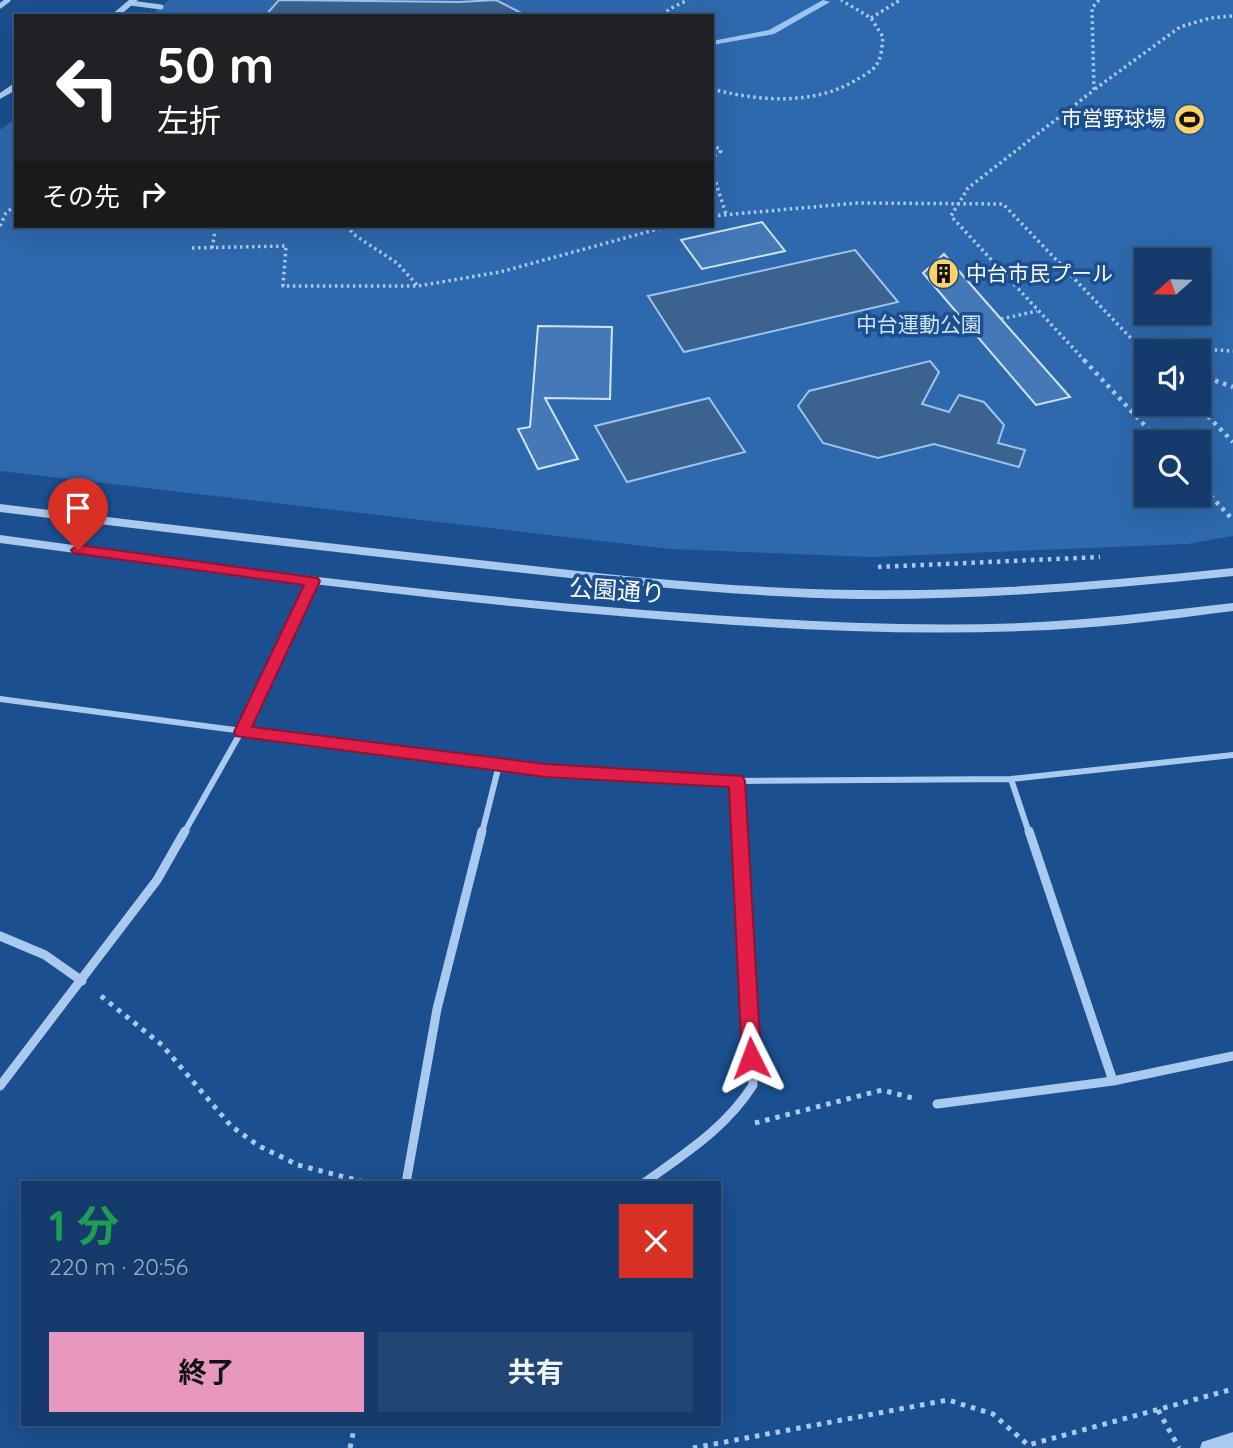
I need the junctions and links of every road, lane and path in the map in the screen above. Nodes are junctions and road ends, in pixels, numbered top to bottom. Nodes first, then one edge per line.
1 (8, 0) edge
2 (688, 0) edge
3 (841, 0) edge
4 (900, 0) edge
5 (1100, 0) edge
6 (132, 2) edge
7 (0, 6) edge
8 (161, 7) dead end
9 (117, 14) edge
10 (664, 14) edge
11 (1233, 16) edge
12 (871, 18) junction
13 (714, 90) edge
14 (1094, 90) junction
15 (714, 145) edge
16 (714, 157) edge
17 (714, 177) edge
18 (962, 202) junction
19 (14, 207) edge
20 (726, 214) junction
21 (714, 216) edge
22 (0, 226) edge
23 (216, 228) edge
24 (348, 228) edge
25 (661, 228) edge
26 (192, 248) dead end
27 (212, 248) junction
28 (418, 286) junction
29 (1038, 310) junction
30 (1002, 319) dead end
31 (1134, 341) edge
32 (1211, 350) edge
33 (1233, 351) edge
34 (1211, 379) edge
35 (1233, 387) edge
36 (1208, 416) edge
37 (1149, 430) edge
38 (1233, 442) edge
39 (1211, 496) edge
40 (0, 508) edge
41 (1233, 520) edge
42 (0, 539) edge
43 (1105, 557) dead end
44 (876, 567) dead end
45 (1233, 572) edge
46 (313, 581) junction
47 (1233, 607) edge
48 (0, 699) edge
49 (242, 732) junction
50 (1233, 755) edge
51 (499, 765) junction
52 (1011, 779) junction
53 (737, 781) junction
54 (0, 936) edge
55 (82, 981) junction
56 (1233, 1056) edge
57 (1113, 1082) junction
58 (0, 1086) edge
59 (937, 1104) joint
60 (732, 1115) junction
61 (360, 1181) edge
62 (406, 1181) edge
63 (646, 1181) edge
64 (1233, 1389) edge
65 (1158, 1410) junction
66 (355, 1426) edge
67 (1233, 1440) edge
68 (350, 1448) edge
69 (693, 1448) edge
70 (1179, 1448) edge
71 (1208, 1448) edge

1 - 7 street
2 - 10 path
3 - 12 path
4 - 12 path
5 - 14 path
6 - 8 street
6 - 9 street
11 - 14 path
12 - 13 path
14 - 18 path
15 - 16 path
17 - 20 path
18 - 20 path
18 - 29 path
18 - 31 path
19 - 22 path
20 - 21 path
23 - 27 path
24 - 28 path
25 - 28 path
26 - 27 path
27 - 28 path
29 - 30 path
29 - 37 path
32 - 33 path
34 - 35 path
36 - 38 path
39 - 41 path
40 - 45 street, 公園通り
42 - 46 street, 公園通り
43 - 44 path
46 - 47 street, 公園通り
46 - 49 street
48 - 49 street
49 - 51 street
49 - 55 street
50 - 52 street
51 - 53 street
51 - 62 street
52 - 53 street
52 - 57 street
53 - 60 street
54 - 55 street
55 - 58 street
55 - 61 path
56 - 57 street
57 - 59 street
59 - 60 path
60 - 63 street
64 - 65 path
65 - 69 path
65 - 70 path
66 - 68 path
67 - 71 street

